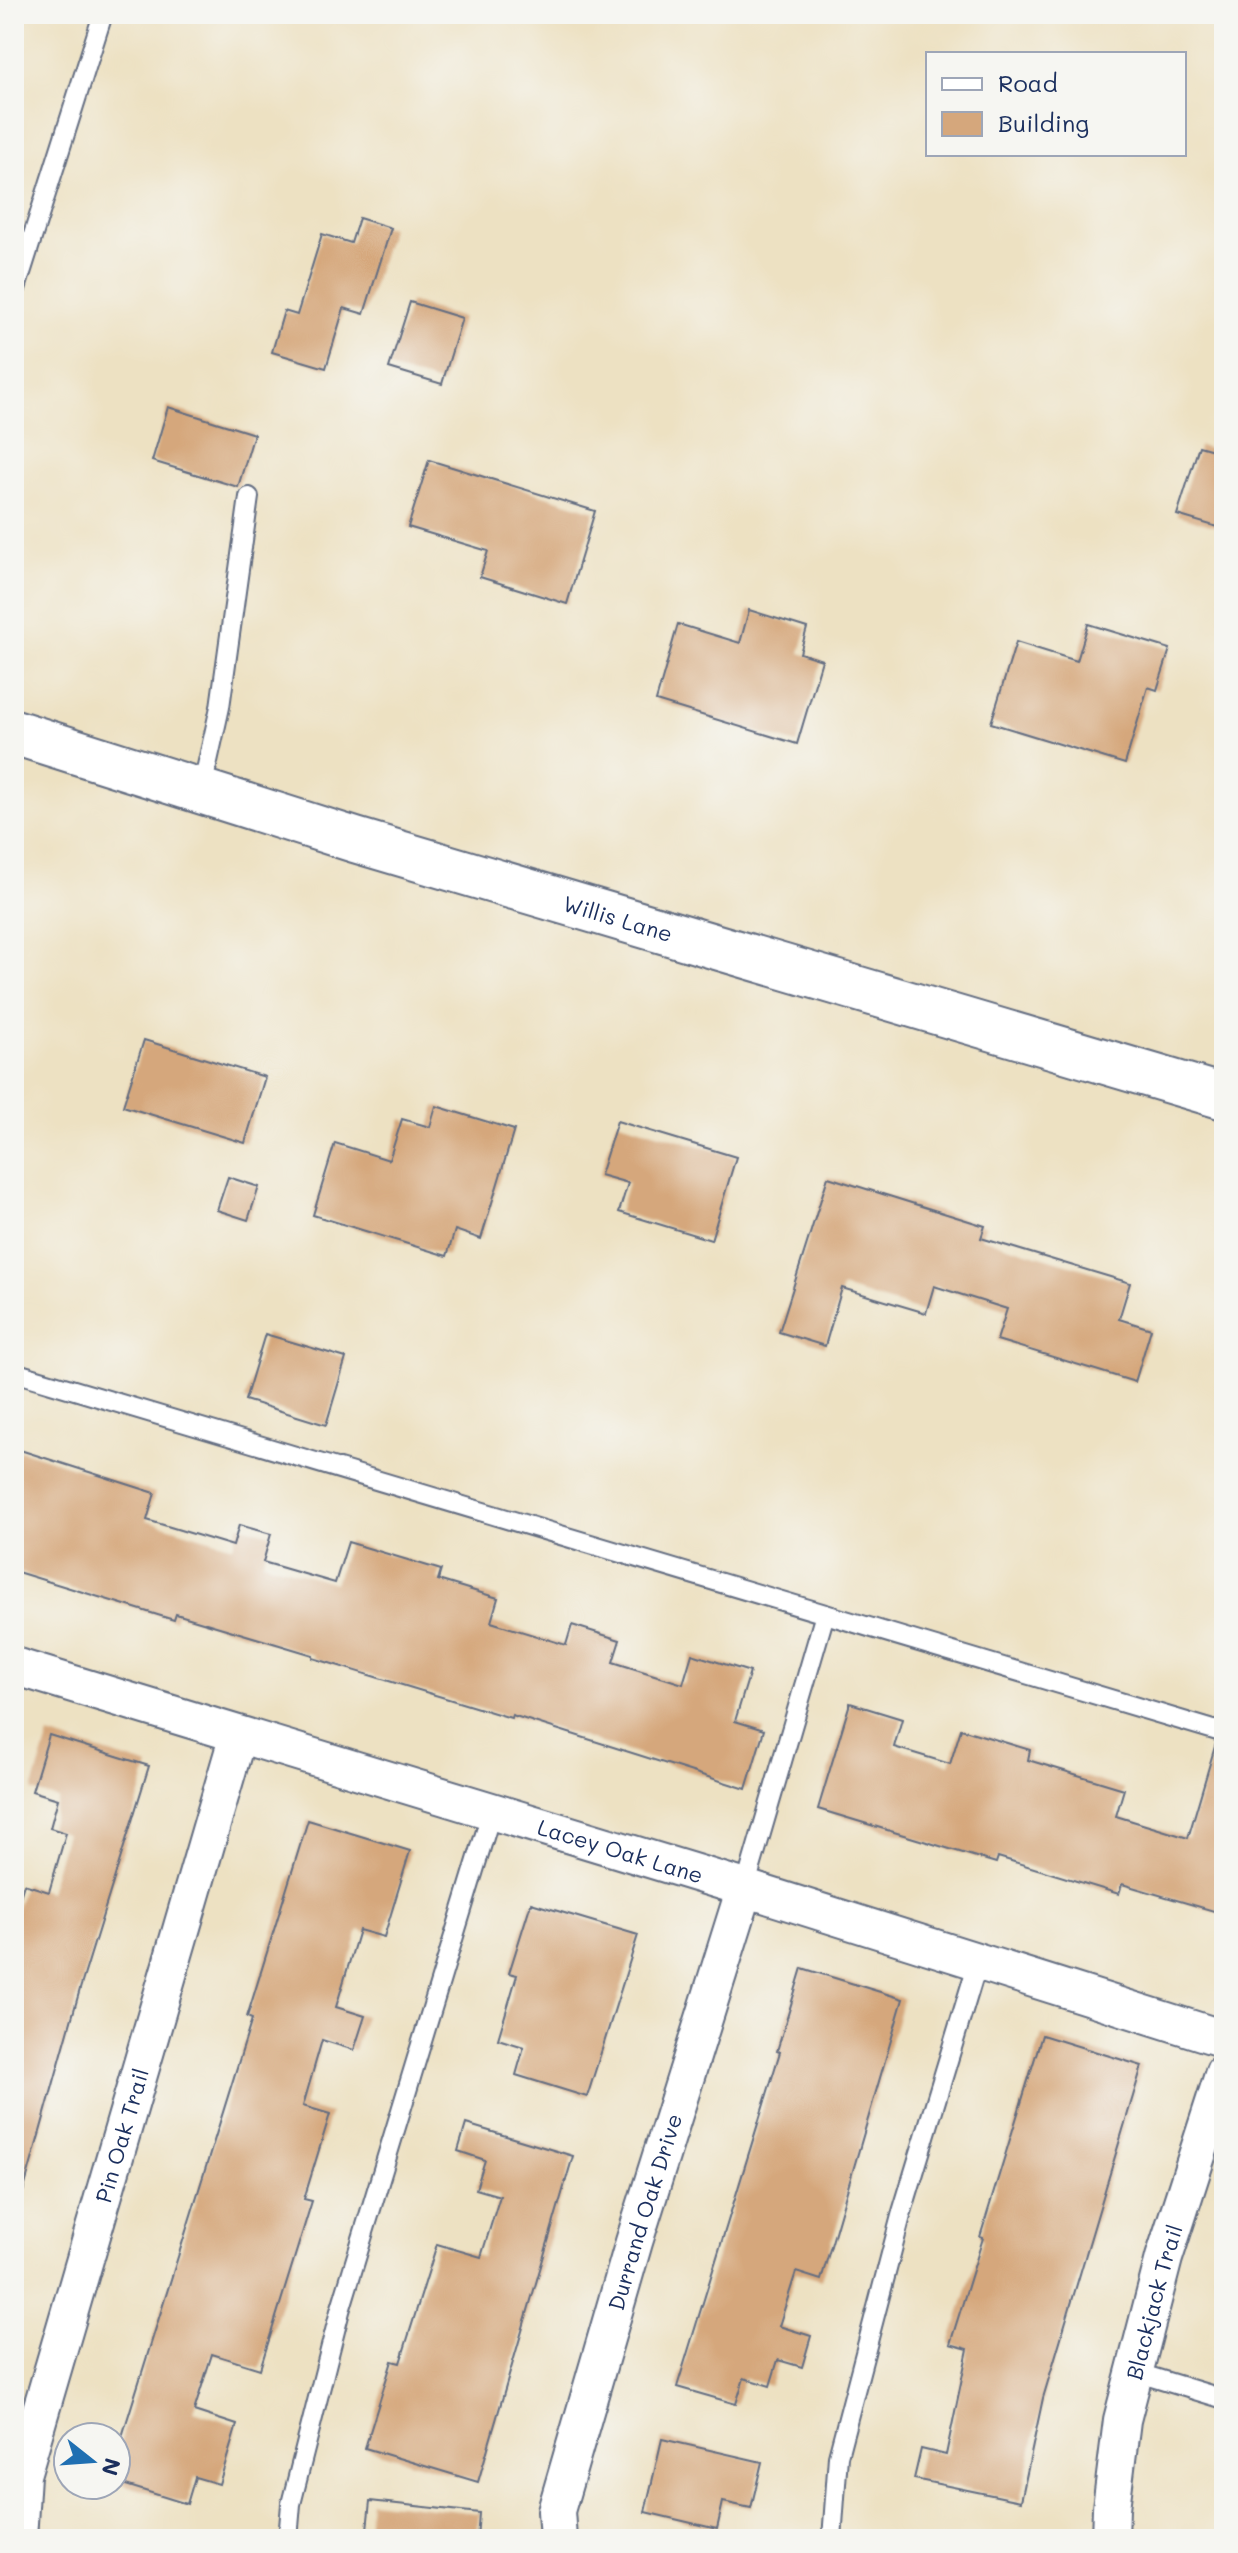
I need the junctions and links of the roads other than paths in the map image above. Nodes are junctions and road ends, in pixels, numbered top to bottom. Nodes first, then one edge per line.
1 (103, 14) edge
2 (14, 295) edge
3 (249, 497) dead end
4 (14, 732) edge
5 (201, 793) junction
6 (1224, 1097) edge
7 (14, 1372) edge
8 (825, 1614) junction
9 (14, 1666) edge
10 (1224, 1733) edge
11 (238, 1735) junction
12 (492, 1811) junction
13 (745, 1888) junction
14 (978, 1962) junction
15 (1224, 2039) edge
16 (1224, 2072) edge
17 (1135, 2372) junction
18 (1224, 2399) edge
19 (18, 2539) edge
20 (288, 2539) edge
21 (558, 2539) edge
22 (832, 2539) edge
23 (1110, 2539) edge

1 - 2 lane
3 - 5 lane
4 - 5 street, Willis Lane
5 - 6 street, Willis Lane
7 - 8 lane
8 - 10 lane
8 - 13 lane
9 - 11 street, Lacey Oak Lane
11 - 12 street, Lacey Oak Lane
11 - 19 street, Pin Oak Trail
12 - 13 street, Lacey Oak Lane
12 - 20 lane
13 - 14 street, Lacey Oak Lane
13 - 21 street, Durrand Oak Drive
14 - 15 street, Lacey Oak Lane
14 - 22 lane
16 - 17 street, Blackjack Trail
17 - 18 lane
17 - 23 street, Blackjack Trail

